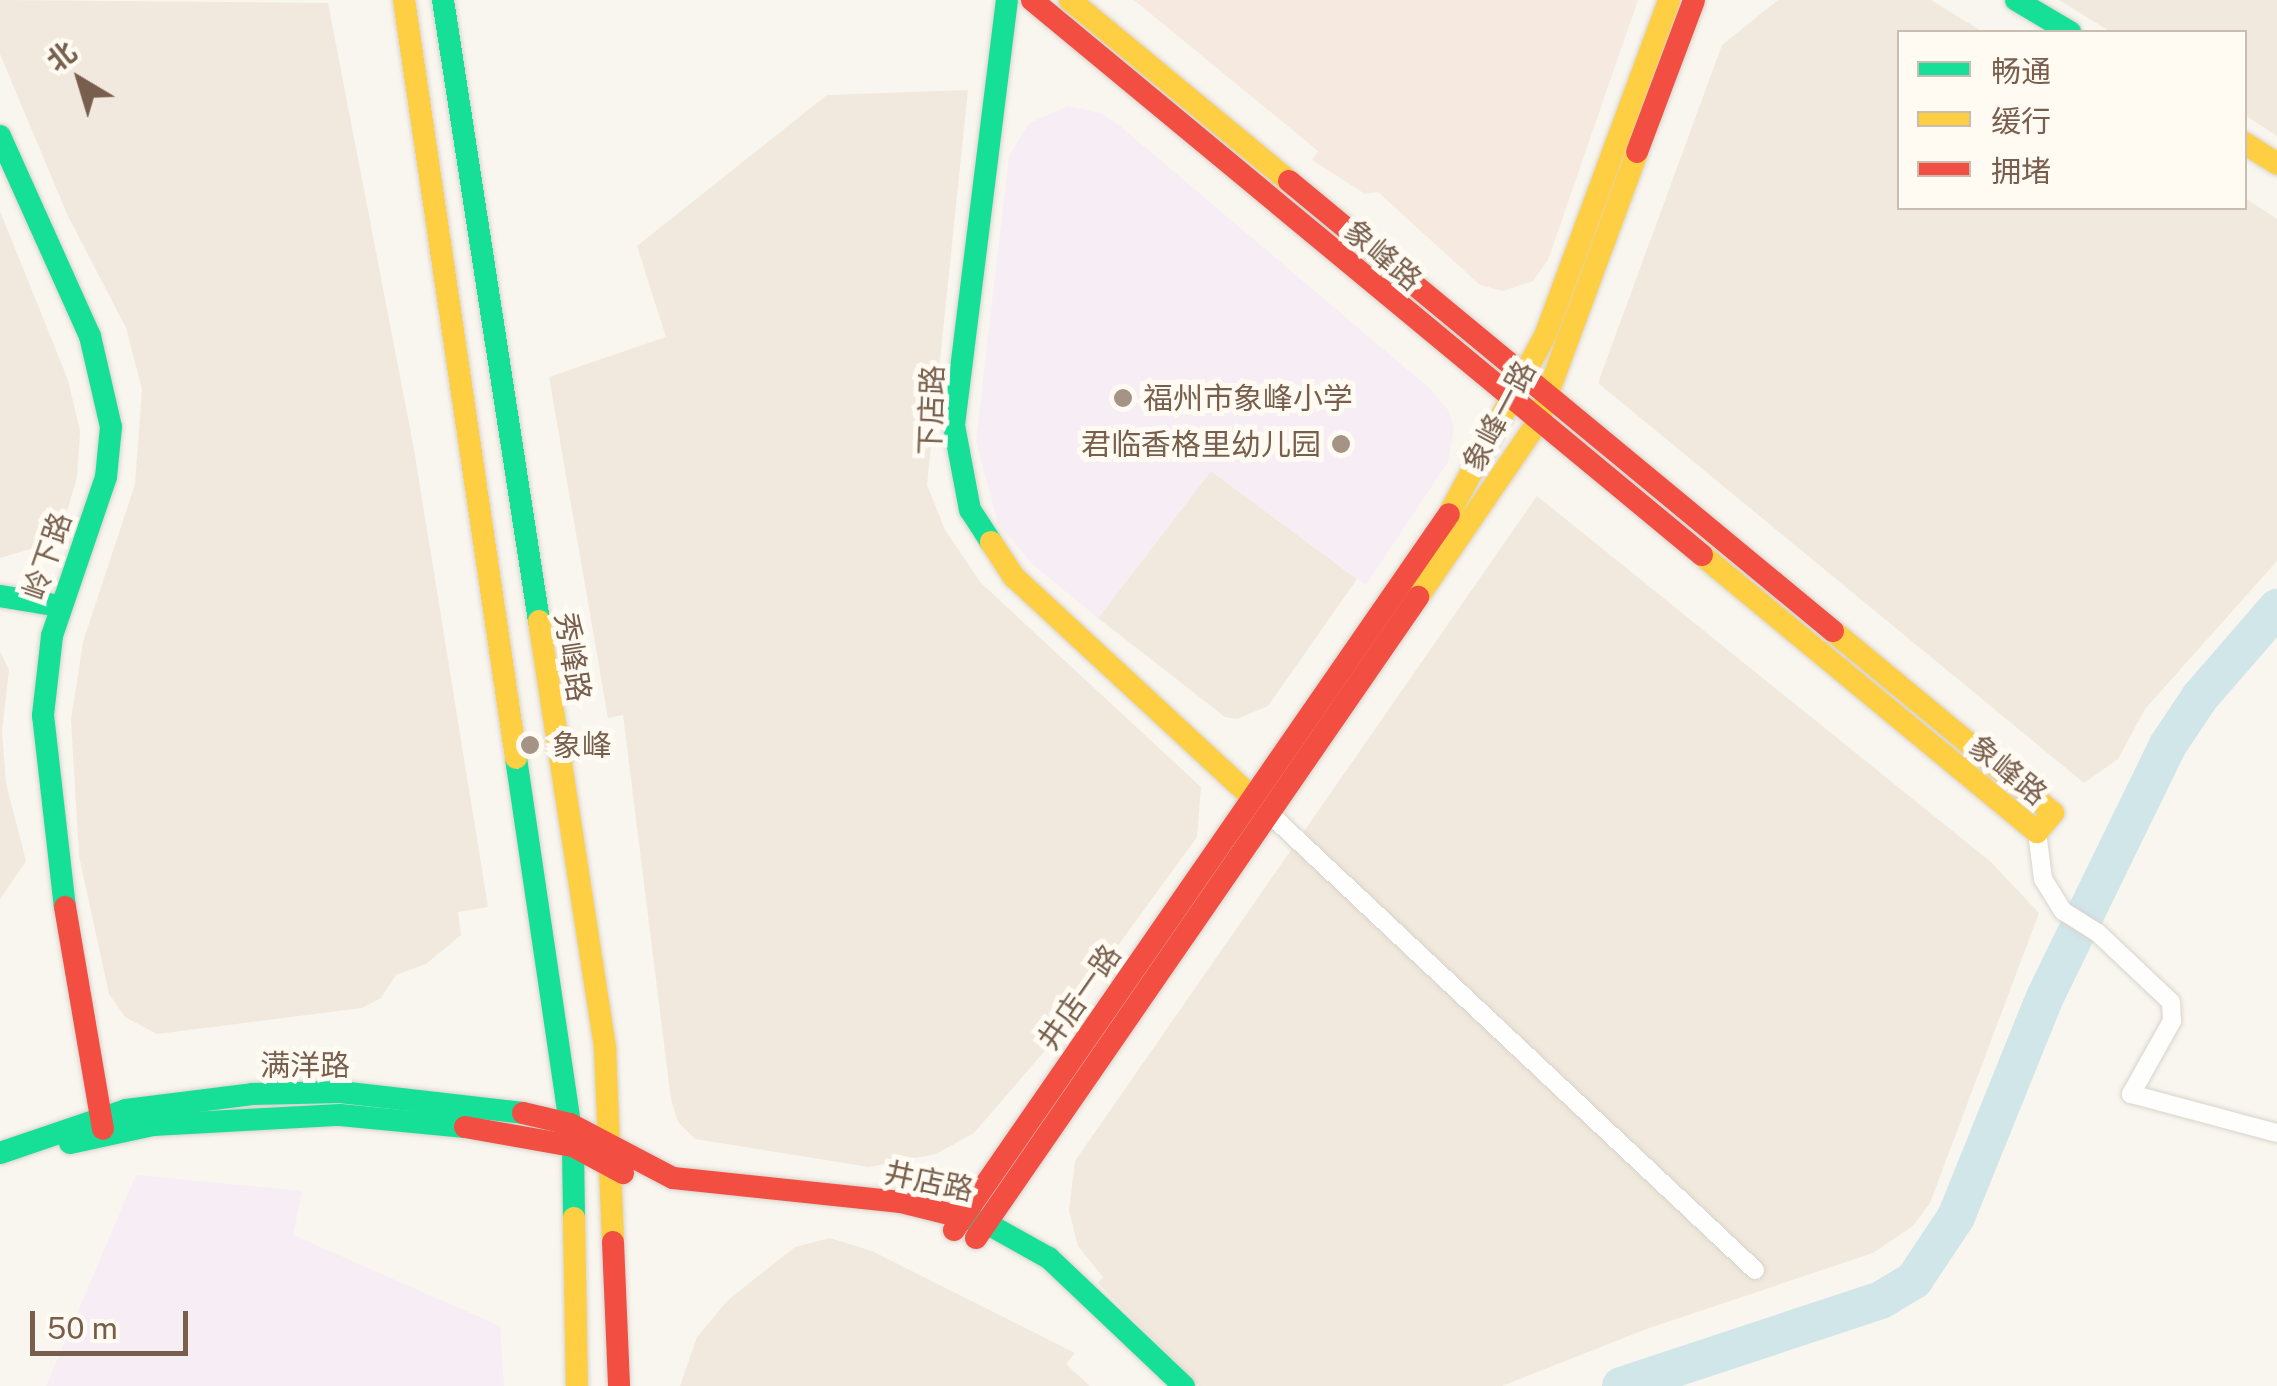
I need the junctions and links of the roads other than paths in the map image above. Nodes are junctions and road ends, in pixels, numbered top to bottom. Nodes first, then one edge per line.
1 (404, 0) edge
2 (443, 0) edge
3 (1008, 0) edge
4 (1032, 0) edge
5 (1070, 0) edge
6 (1669, 0) edge
7 (1694, 0) edge
8 (2016, 0) edge
9 (2067, 30) edge
10 (0, 136) edge
11 (2247, 145) edge
12 (2277, 164) edge
13 (1526, 381) junction
14 (1547, 399) junction
15 (1514, 405) junction
16 (1537, 424) junction
17 (0, 596) edge
18 (60, 606) junction
19 (1263, 808) junction
20 (2037, 832) junction
21 (102, 1125) junction
22 (2277, 1133) edge
23 (572, 1135) junction
24 (0, 1153) edge
25 (613, 1156) junction
26 (0, 1170) edge
27 (969, 1227) junction
28 (1755, 1270) dead end
29 (578, 1386) edge
30 (619, 1386) edge
31 (1165, 1386) edge
32 (1184, 1386) edge

1 - 23 main road
2 - 25 main road, 秀峰路
3 - 19 main road, 下店路
4 - 15 main road, 象峰路
5 - 13 main road, 象峰路
6 - 13 main road, 象峰一路
7 - 14 main road, 象峰一路
8 - 9 main road
10 - 18 main road, 岭下路
11 - 12 main road
13 - 14 main road, 象峰路
13 - 15 main road, 象峰一路
14 - 16 main road, 象峰一路
14 - 20 main road, 象峰路
15 - 16 main road, 象峰路
15 - 19 main road, 象峰一路
16 - 19 main road, 象峰一路
16 - 20 main road, 象峰路
17 - 18 main road
18 - 21 main road, 岭下路
19 - 27 main road, 井店一路
19 - 28 street
20 - 22 street
21 - 23 main road, 满洋路
21 - 24 main road, 满洋路
21 - 26 main road, 满洋路
23 - 25 main road, 满洋路
23 - 29 main road
25 - 27 main road, 井店路
25 - 30 main road, 秀峰路
27 - 31 main road, 井店路
27 - 32 main road, 井店路

